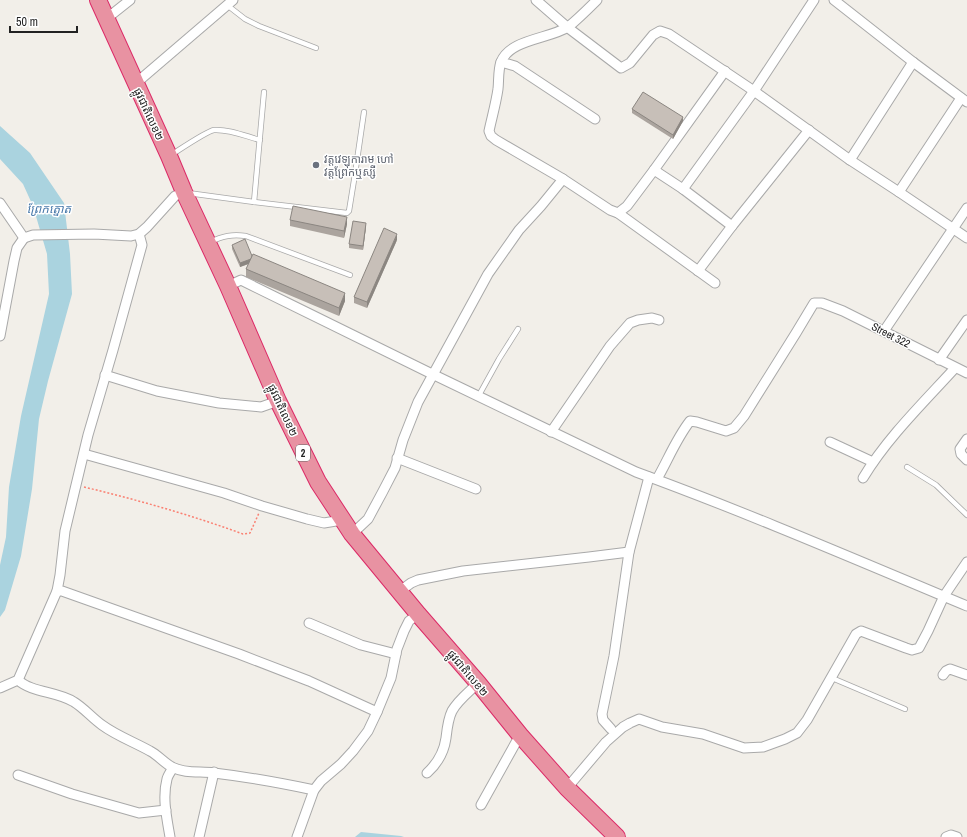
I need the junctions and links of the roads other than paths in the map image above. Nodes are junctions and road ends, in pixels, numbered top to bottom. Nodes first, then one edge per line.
1 (98, 0) edge
2 (130, 0) edge
3 (536, 0) edge
4 (597, 0) edge
5 (814, 0) edge
6 (834, 0) edge
7 (230, 3) edge
8 (106, 19) junction
9 (567, 27) junction
10 (316, 48) dead end
11 (501, 62) junction
12 (913, 62) junction
13 (725, 71) junction
14 (135, 84) junction
15 (754, 91) junction
16 (264, 92) dead end
17 (964, 100) edge
18 (364, 112) dead end
19 (595, 119) dead end
20 (809, 130) junction
21 (260, 140) junction
22 (169, 156) junction
23 (850, 160) junction
24 (654, 170) junction
25 (563, 179) junction
26 (683, 189) junction
27 (184, 192) junction
28 (899, 192) junction
29 (254, 202) junction
30 (0, 204) edge
31 (967, 208) edge
32 (618, 213) junction
33 (732, 226) junction
34 (953, 229) junction
35 (139, 234) junction
36 (24, 238) junction
37 (967, 238) edge
38 (207, 243) junction
39 (698, 271) junction
40 (350, 275) dead end
41 (715, 283) dead end
42 (228, 286) junction
43 (1, 320) edge
44 (659, 320) dead end
45 (967, 320) edge
46 (518, 329) dead end
47 (884, 331) junction
48 (0, 336) edge
49 (939, 360) junction
50 (955, 368) junction
51 (967, 373) edge
52 (432, 374) junction
53 (105, 375) junction
54 (478, 397) junction
55 (278, 401) junction
56 (551, 432) junction
57 (967, 439) edge
58 (830, 442) dead end
59 (84, 454) junction
60 (398, 458) junction
61 (967, 460) edge
62 (873, 462) junction
63 (907, 467) dead end
64 (653, 478) junction
65 (863, 478) dead end
66 (476, 489) dead end
67 (967, 515) edge
68 (342, 520) junction
69 (352, 534) junction
70 (629, 552) junction
71 (967, 562) edge
72 (57, 591) junction
73 (400, 592) junction
74 (944, 596) junction
75 (967, 606) edge
76 (418, 614) junction
77 (309, 623) dead end
78 (396, 654) junction
79 (943, 675) dead end
80 (967, 675) edge
81 (832, 678) junction
82 (18, 680) junction
83 (478, 684) junction
84 (0, 688) edge
85 (904, 709) dead end
86 (377, 712) junction
87 (611, 729) dead end
88 (520, 736) junction
89 (173, 768) junction
90 (214, 772) junction
91 (427, 773) dead end
92 (18, 775) dead end
93 (567, 788) junction
94 (314, 790) junction
95 (481, 805) dead end
96 (166, 810) junction
97 (170, 837) edge
98 (199, 837) edge
99 (297, 837) edge
100 (617, 837) edge
101 (946, 837) edge
102 (957, 837) edge

1 - 8 highway, ផ្លូវជាតិលេខ២ / 2
2 - 8 street
3 - 9 street
4 - 9 street
5 - 15 street
6 - 12 street
7 - 10 lane
7 - 14 street
8 - 14 highway, ផ្លូវជាតិលេខ២ / 2
9 - 11 street
9 - 13 street
11 - 19 street
11 - 25 street
12 - 17 street
12 - 23 street
13 - 15 street
13 - 24 street
14 - 22 highway, ផ្លូវជាតិលេខ២ / 2
15 - 20 street
15 - 26 street
16 - 21 lane
17 - 28 street
18 - 29 lane
20 - 23 street
20 - 33 street
21 - 22 lane
21 - 29 lane
22 - 27 highway, ផ្លូវជាតិលេខ២ / 2
23 - 28 street
24 - 26 street
24 - 32 street
25 - 32 street
25 - 52 street
26 - 33 street
27 - 29 lane
27 - 35 street
27 - 38 highway, ផ្លូវជាតិលេខ២ / 2
28 - 34 street
30 - 36 street
31 - 34 street
32 - 39 street
33 - 39 street
34 - 37 street
34 - 47 street
35 - 36 street
35 - 53 street
36 - 43 street
38 - 40 lane
38 - 42 highway, ផ្លូវជាតិលេខ២ / 2
39 - 41 street
42 - 52 street
42 - 55 highway, ផ្លូវជាតិលេខ២ / 2
43 - 48 street
44 - 56 street
45 - 49 street
46 - 54 lane
47 - 49 street, Street 322
47 - 64 street, Street 322
49 - 50 street, Street 322
50 - 51 street, Street 322
50 - 62 street
52 - 54 street
52 - 60 street
53 - 55 street
53 - 59 street
54 - 56 street
55 - 68 highway, ផ្លូវជាតិលេខ២ / 2
56 - 64 street
57 - 61 street
58 - 62 street
59 - 68 street
59 - 72 street
60 - 66 street
60 - 69 street
62 - 65 street
63 - 67 lane
64 - 70 street
64 - 74 street
68 - 69 highway, ផ្លូវជាតិលេខ២ / 2
69 - 73 highway, ផ្លូវជាតិលេខ២ / 2
70 - 73 street
70 - 87 street
71 - 74 street
72 - 82 street
72 - 86 street
73 - 76 highway, ផ្លូវជាតិលេខ២ / 2
74 - 75 street
74 - 81 street
76 - 78 street
76 - 83 highway, ផ្លូវជាតិលេខ២ / 2
77 - 78 street
78 - 86 street
79 - 80 street
81 - 85 lane
81 - 93 street
82 - 84 street
82 - 89 street
83 - 88 highway, ផ្លូវជាតិលេខ២ / 2
83 - 91 street
86 - 94 street
88 - 93 highway, ផ្លូវជាតិលេខ២ / 2
88 - 95 street
89 - 90 street
89 - 96 street
90 - 94 street
90 - 98 street
92 - 96 street
93 - 100 highway, ផ្លូវជាតិលេខ២ / 2
94 - 99 street
96 - 97 street
101 - 102 street

